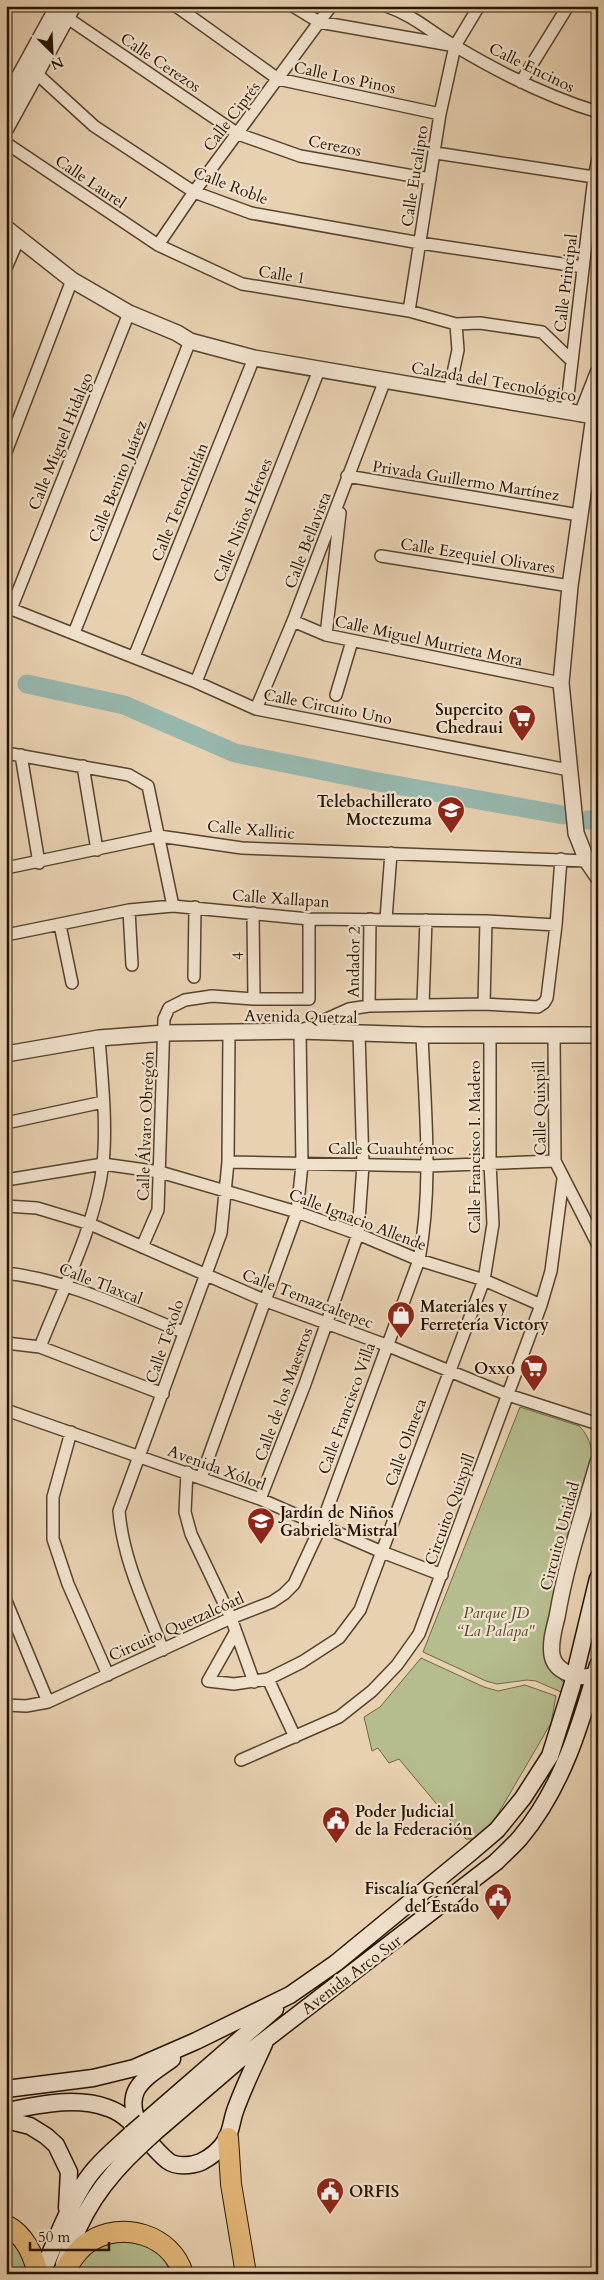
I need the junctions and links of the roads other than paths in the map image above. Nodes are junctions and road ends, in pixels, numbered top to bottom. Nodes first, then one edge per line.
1 (176, 6) edge
2 (293, 6) edge
3 (331, 6) edge
4 (386, 6) edge
5 (479, 6) edge
6 (568, 6) edge
7 (68, 8) edge
8 (408, 10) edge
9 (319, 22) junction
10 (454, 46) junction
11 (36, 73) junction
12 (278, 79) junction
13 (521, 82) junction
14 (6, 101) edge
15 (598, 112) edge
16 (440, 114) junction
17 (6, 128) edge
18 (238, 134) junction
19 (6, 143) edge
20 (436, 153) junction
21 (598, 159) edge
22 (594, 177) junction
23 (430, 179) junction
24 (194, 192) junction
25 (6, 228) edge
26 (19, 238) junction
27 (420, 243) junction
28 (158, 245) junction
29 (583, 267) junction
30 (6, 268) edge
31 (72, 280) junction
32 (409, 311) junction
33 (129, 313) junction
34 (456, 324) junction
35 (190, 341) junction
36 (254, 358) junction
37 (572, 361) junction
38 (319, 370) junction
39 (598, 372) edge
40 (385, 380) junction
41 (451, 386) junction
42 (566, 412) junction
43 (591, 413) edge
44 (6, 452) edge
45 (347, 476) junction
46 (342, 496) junction
47 (579, 515) junction
48 (380, 556) dead end
49 (570, 586) junction
50 (9, 608) edge
51 (293, 621) junction
52 (74, 633) junction
53 (326, 635) junction
54 (352, 640) junction
55 (134, 657) junction
56 (196, 682) junction
57 (561, 683) junction
58 (336, 694) dead end
59 (256, 709) junction
60 (6, 753) edge
61 (21, 755) junction
62 (83, 766) junction
63 (569, 770) junction
64 (159, 836) junction
65 (97, 850) junction
66 (391, 853) junction
67 (561, 859) junction
68 (587, 861) junction
69 (39, 863) junction
70 (6, 868) edge
71 (598, 876) edge
72 (173, 906) junction
73 (195, 907) junction
74 (128, 910) junction
75 (253, 913) junction
76 (309, 919) junction
77 (370, 919) junction
78 (386, 919) junction
79 (426, 920) junction
80 (486, 921) junction
81 (60, 925) junction
82 (556, 925) junction
83 (6, 935) edge
84 (132, 965) dead end
85 (194, 978) dead end
86 (72, 983) dead end
87 (254, 999) junction
88 (423, 1004) junction
89 (484, 1004) junction
90 (369, 1006) junction
91 (300, 1031) junction
92 (165, 1033) junction
93 (229, 1033) junction
94 (359, 1034) junction
95 (490, 1034) junction
96 (554, 1034) junction
97 (598, 1035) edge
98 (422, 1036) junction
99 (99, 1038) junction
100 (6, 1054) edge
101 (103, 1102) junction
102 (6, 1122) edge
103 (555, 1161) junction
104 (228, 1162) junction
105 (490, 1163) junction
106 (103, 1164) junction
107 (302, 1165) junction
108 (363, 1165) junction
109 (428, 1166) junction
110 (160, 1172) junction
111 (562, 1179) junction
112 (6, 1180) edge
113 (226, 1190) junction
114 (6, 1206) edge
115 (297, 1212) junction
116 (90, 1224) junction
117 (358, 1234) junction
118 (598, 1245) edge
119 (142, 1247) junction
120 (419, 1260) junction
121 (6, 1273) edge
122 (205, 1274) junction
123 (484, 1280) junction
124 (64, 1285) junction
125 (266, 1301) junction
126 (541, 1305) junction
127 (326, 1323) junction
128 (183, 1332) junction
129 (6, 1343) edge
130 (386, 1345) junction
131 (40, 1347) junction
132 (449, 1372) junction
133 (163, 1394) junction
134 (508, 1395) junction
135 (6, 1411) edge
136 (598, 1424) edge
137 (71, 1432) junction
138 (138, 1457) junction
139 (598, 1462) edge
140 (187, 1472) junction
141 (201, 1478) junction
142 (260, 1499) junction
143 (322, 1526) junction
144 (382, 1552) junction
145 (442, 1575) junction
146 (598, 1578) edge
147 (6, 1601) edge
148 (231, 1618) junction
149 (235, 1633) junction
150 (163, 1650) junction
151 (108, 1675) junction
152 (595, 1675) edge
153 (268, 1679) junction
154 (573, 1680) junction
155 (254, 1682) junction
156 (48, 1702) junction
157 (6, 1705) edge
158 (295, 1737) junction
159 (241, 1760) dead end
160 (290, 1995) junction
161 (196, 2041) junction
162 (266, 2041) junction
163 (6, 2089) edge
164 (6, 2110) edge
165 (6, 2120) edge
166 (143, 2134) junction
167 (228, 2138) junction
168 (65, 2218) junction
169 (6, 2224) edge
170 (40, 2274) edge
171 (62, 2274) edge
172 (183, 2274) edge
173 (246, 2274) edge

1 - 12 street, Calle Los Pinos
2 - 9 street
3 - 9 street, Calle Ciprés
4 - 8 street
5 - 10 street
6 - 13 street
7 - 11 street
7 - 14 street
7 - 18 street, Calle Cerezos
8 - 10 street
9 - 10 street
9 - 12 street, Calle Ciprés
10 - 13 street, Calle Encinos
10 - 16 street, Calle Eucalipto
11 - 17 street
11 - 24 street, Calle Roble
12 - 16 street, Calle Los Pinos
12 - 18 street, Calle Ciprés
13 - 15 street, Calle Encinos
16 - 20 street, Calle Eucalipto
18 - 23 street, Cerezos
18 - 24 street, Calle Ciprés
19 - 28 street, Calle Laurel
20 - 22 street
20 - 23 street, Calle Eucalipto
21 - 22 street, Calle Principal
22 - 29 street, Calle Principal
23 - 27 street, Calle Eucalipto
24 - 27 street, Calle Roble
24 - 28 street, Calle Ciprés
25 - 26 street, Calzada del Tecnológico
26 - 30 street
26 - 31 street, Calzada del Tecnológico
27 - 29 street, Calle Roble
27 - 32 street, Calle Eucalipto
28 - 32 street, Calle 1
29 - 37 street, Calle Principal
31 - 33 street, Calzada del Tecnológico
31 - 44 street
32 - 34 street, Calle 1
33 - 35 street, Calzada del Tecnológico
33 - 50 street, Calle Miguel Hidalgo
34 - 37 street, Calle 1
34 - 41 street
35 - 36 street, Calzada del Tecnológico
35 - 52 street, Calle Benito Juárez
36 - 38 street, Calzada del Tecnológico
36 - 55 street, Calle Tenochtitlán
37 - 42 street, Calle Principal
38 - 40 street, Calzada del Tecnológico
38 - 56 street, Calle Niños Héroes
39 - 43 street
40 - 41 street, Calzada del Tecnológico
40 - 45 street, Calle Bellavista
41 - 42 street, Calzada del Tecnológico
42 - 43 street, Calzada del Tecnológico
43 - 47 street, Calzada del Tecnológico
45 - 46 street, Calle Bellavista
45 - 47 street, Privada Guillermo Martínez
46 - 51 street, Calle Bellavista
46 - 53 street
47 - 49 street, Calzada del Tecnológico
48 - 49 street, Calle Ezequiel Olivares
49 - 57 street, Calzada del Tecnológico
50 - 52 street, Calle Circuito Uno
51 - 53 street, Calle Miguel Murrieta Mora
51 - 59 street, Calle Bellavista
52 - 55 street, Calle Circuito Uno
53 - 54 street, Calle Miguel Murrieta Mora
54 - 57 street, Calle Miguel Murrieta Mora
54 - 58 street
55 - 56 street, Calle Circuito Uno
56 - 59 street, Calle Circuito Uno
57 - 63 street, Calzada del Tecnológico
59 - 63 street, Calle Circuito Uno
60 - 61 street
61 - 62 street
61 - 69 street
62 - 64 street
62 - 65 street
63 - 68 street, Calzada del Tecnológico
64 - 65 street, Calle Xallitic
64 - 66 street, Calle Xallitic
64 - 72 street
65 - 69 street, Calle Xallitic
66 - 67 street, Calle Xallitic
66 - 78 street
67 - 68 street, Calle Xallitic
67 - 82 street
68 - 71 street, Calzada del Tecnológico
69 - 70 street, Calle Xallitic
72 - 73 street, Calle Xallapan
72 - 74 street, Calle Xallapan
73 - 75 street, Calle Xallapan
73 - 85 street
74 - 81 street, Calle Xallapan
74 - 84 street
75 - 76 street, Calle Xallapan
75 - 87 street, 4
76 - 77 street, Calle Xallapan
76 - 87 street
77 - 78 street, Calle Xallapan
77 - 90 street, Andador 2
78 - 79 street, Calle Xallapan
79 - 80 street, Calle Xallapan
79 - 88 street
80 - 82 street, Calle Xallapan
80 - 89 street
81 - 83 street, Calle Xallapan
81 - 86 street
82 - 89 street
87 - 92 street, Calle Álvaro Obregón
88 - 89 street
88 - 90 street
90 - 91 street
91 - 93 street, Avenida Quetzal
91 - 94 street, Avenida Quetzal
91 - 107 street
92 - 93 street, Avenida Quetzal
92 - 99 street, Avenida Quetzal
92 - 110 street, Calle Álvaro Obregón
93 - 104 street, Calle Texolo
94 - 98 street, Avenida Quetzal
94 - 108 street, Calle de los Maestros
95 - 96 street, Avenida Quetzal
95 - 98 street, Avenida Quetzal
95 - 105 street, Calle Francisco I. Madero
96 - 97 street, Avenida Quetzal
96 - 103 street, Calle Quixpill
98 - 109 street, Calle Francisco Villa
99 - 100 street, Avenida Quetzal
99 - 101 street
101 - 102 street
101 - 106 street
103 - 105 street, Calle Cuauhtémoc
103 - 111 street, Calle Quixpill
104 - 107 street, Calle Cuauhtémoc
104 - 113 street, Calle Texolo
105 - 109 street, Calle Cuauhtémoc
105 - 123 street, Calle Francisco I. Madero
106 - 110 street
106 - 112 street
106 - 116 street
107 - 108 street, Calle Cuauhtémoc
107 - 115 street
108 - 109 street, Calle Cuauhtémoc
108 - 117 street, Calle de los Maestros
109 - 120 street, Calle Francisco Villa
110 - 113 street, Calle Ignacio Allende
110 - 119 street, Calle Álvaro Obregón
111 - 118 street, Calle Quixpill
111 - 126 street, Circuito Quixpill
113 - 115 street, Calle Ignacio Allende
113 - 122 street, Calle Texolo
114 - 116 street, Calle Temazcaltepec
115 - 117 street, Calle Ignacio Allende
115 - 125 street
116 - 119 street, Calle Temazcaltepec
116 - 124 street
117 - 120 street, Calle Ignacio Allende
117 - 127 street, Calle de los Maestros
119 - 122 street, Calle Temazcaltepec
120 - 123 street, Calle Ignacio Allende
120 - 130 street, Calle Francisco Villa
121 - 124 street, Calle Tlaxcal
122 - 125 street, Calle Temazcaltepec
122 - 128 street, Calle Texolo
123 - 126 street, Calle Ignacio Allende
123 - 132 street, Calle Francisco I. Madero
124 - 128 street, Calle Tlaxcal
124 - 131 street
125 - 127 street, Calle Temazcaltepec
125 - 141 street
126 - 134 street, Circuito Quixpill
127 - 130 street, Calle Temazcaltepec
127 - 142 street, Calle de los Maestros
128 - 133 street, Calle Texolo
129 - 131 street
130 - 132 street, Calle Temazcaltepec
130 - 143 street, Calle Francisco Villa
131 - 133 street
132 - 134 street, Calle Temazcaltepec
132 - 144 street, Calle Olmeca
133 - 138 street, Calle Texolo
134 - 136 street, Calle Temazcaltepec
134 - 145 street, Circuito Quixpill
135 - 137 street, Avenida Xólotl
137 - 138 street, Avenida Xólotl
137 - 151 street
138 - 140 street, Avenida Xólotl
138 - 150 street, Calle Texolo
139 - 154 street, Circuito Unidad
140 - 141 street, Avenida Xólotl
140 - 148 street
141 - 142 street, Avenida Xólotl
142 - 143 street, Avenida Xólotl
143 - 144 street, Avenida Xólotl
143 - 148 street, Circuito Quetzalcóatl
144 - 145 street, Avenida Xólotl
144 - 153 street, Calle Olmeca
145 - 158 street, Circuito Quixpill
146 - 154 main road, Avenida Arco Sur
147 - 156 street
148 - 149 street
148 - 150 street, Circuito Quetzalcóatl
149 - 155 street
149 - 155 street, Calle Olmeca
150 - 151 street, Circuito Quetzalcóatl
151 - 156 street, Circuito Quetzalcóatl
152 - 154 main road
152 - 162 main road, Avenida Arco Sur
153 - 155 street, Calle Olmeca
153 - 158 street
154 - 160 main road, Avenida Arco Sur
156 - 157 street, Circuito Quetzalcóatl
158 - 159 street, Circuito Quixpill
160 - 161 main road, Avenida Arco Sur
160 - 166 main road, Avenida Arco Sur
161 - 163 main road, Avenida Arco Sur
161 - 166 main road
162 - 166 main road, Avenida Arco Sur
162 - 167 main road, Avenida Arco Sur
164 - 166 main road
165 - 168 main road
166 - 167 main road
166 - 168 main road
166 - 171 main road
167 - 173 highway
168 - 170 main road
169 - 170 highway
171 - 172 highway

